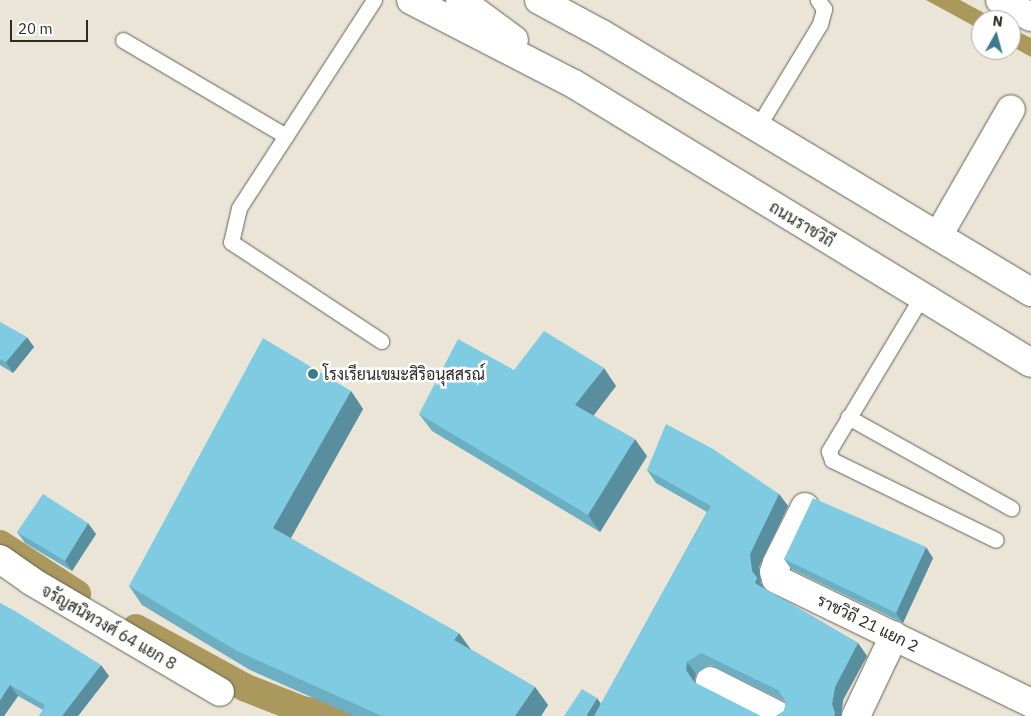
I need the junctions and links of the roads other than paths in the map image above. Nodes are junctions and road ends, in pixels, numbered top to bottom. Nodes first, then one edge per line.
1 (374, 0) edge
2 (412, 0) edge
3 (460, 0) edge
4 (538, 0) edge
5 (560, 0) edge
6 (818, 0) edge
7 (1000, 0) edge
8 (1031, 17) edge
9 (602, 34) junction
10 (123, 40) dead end
11 (574, 84) junction
12 (1011, 109) dead end
13 (757, 128) junction
14 (286, 136) junction
15 (938, 236) junction
16 (1031, 292) edge
17 (922, 296) junction
18 (381, 341) dead end
19 (1031, 363) edge
20 (848, 417) junction
21 (805, 507) dead end
22 (1012, 508) dead end
23 (996, 540) dead end
24 (0, 559) edge
25 (894, 636) junction
26 (710, 681) dead end
27 (220, 692) dead end
28 (1031, 703) edge
29 (780, 716) edge
30 (856, 716) edge

1 - 14 lane
2 - 11 main road, ถนนราชวิถี
3 - 11 main road, ถนนราชวิถี
4 - 9 main road
5 - 9 main road
6 - 13 lane
7 - 8 main road
9 - 13 main road
10 - 14 lane
11 - 17 main road, ถนนราชวิถี
12 - 15 main road
13 - 15 main road
14 - 18 lane
15 - 16 main road
17 - 19 main road, ถนนราชวิถี
17 - 20 lane
20 - 22 lane
20 - 23 lane
21 - 25 main road, ราชวิถี 21 แยก 2
24 - 27 main road, จรัญสนิทวงศ์ 64 แยก 8
25 - 28 main road, ราชวิถี 21 แยก 2
25 - 30 main road
26 - 29 main road

